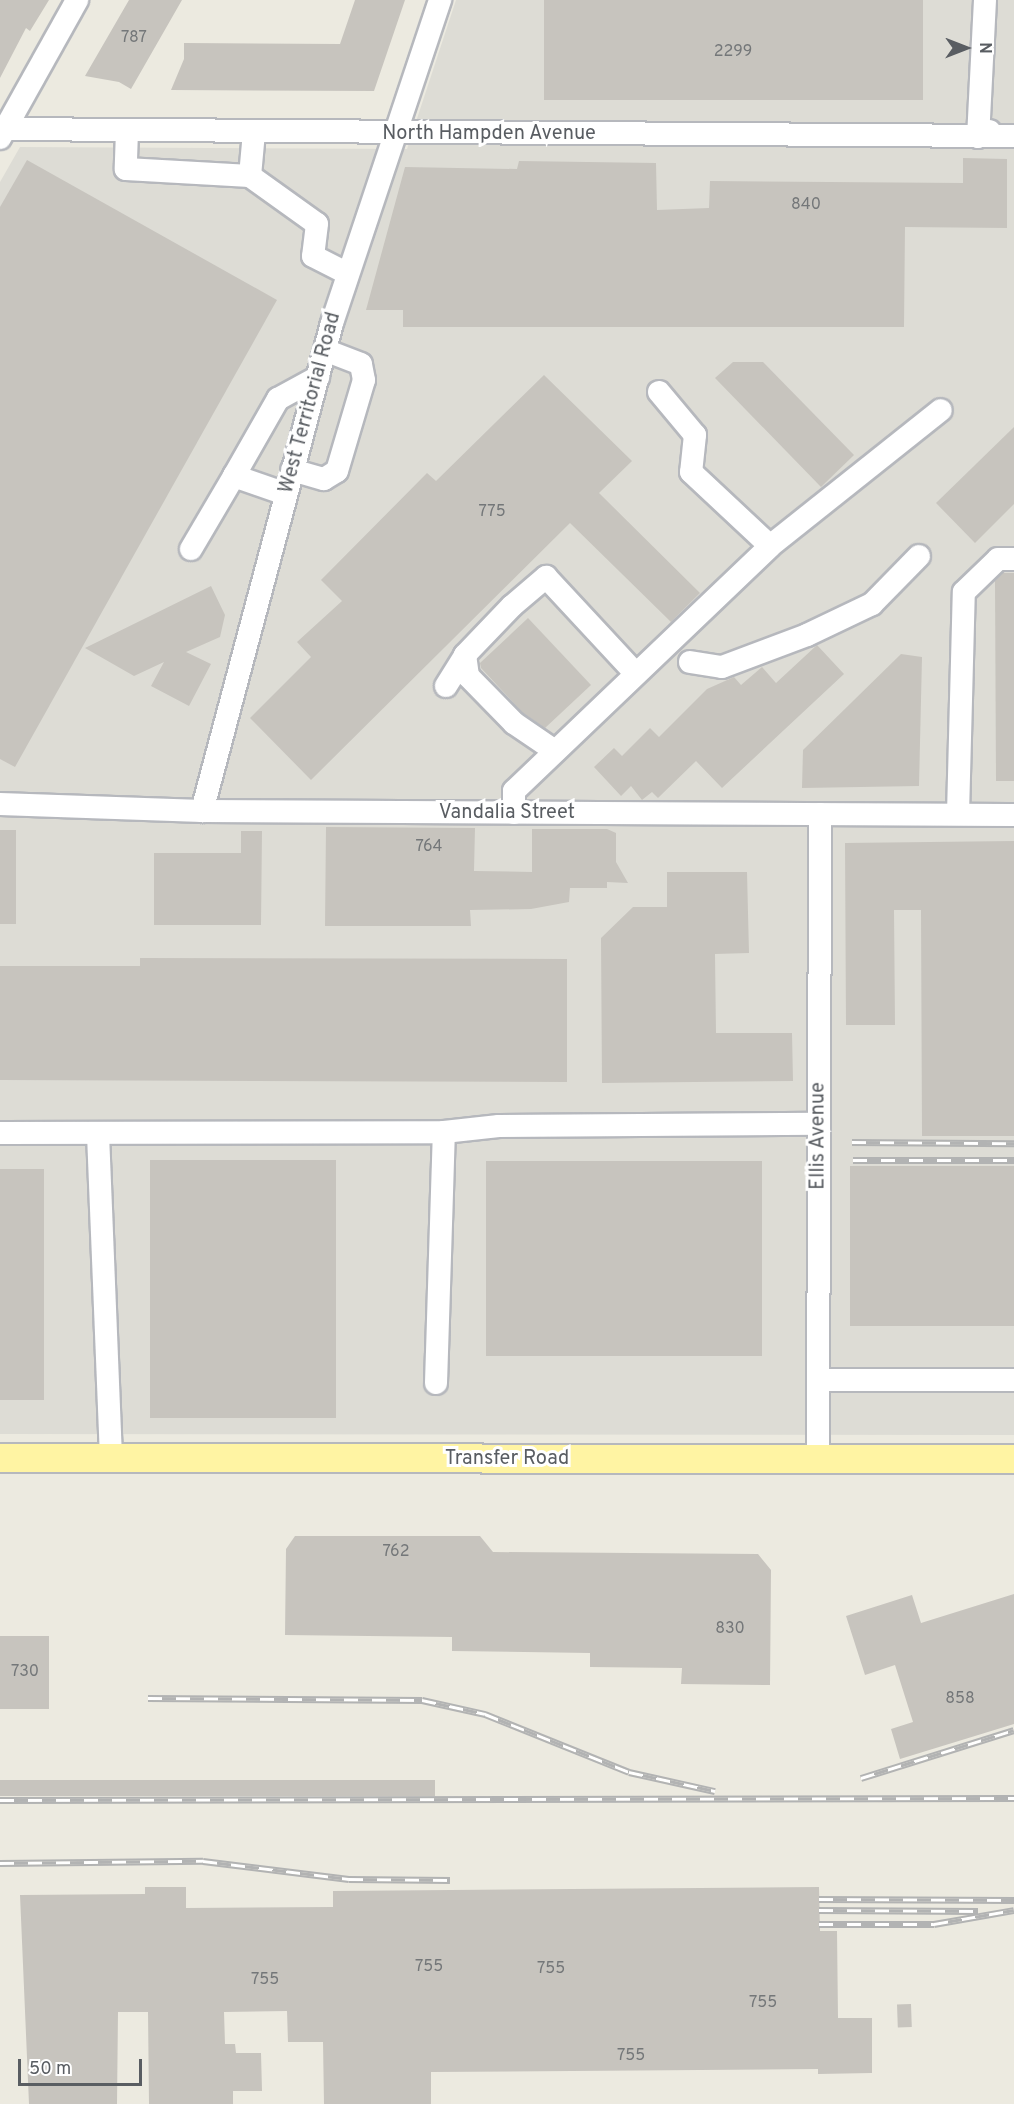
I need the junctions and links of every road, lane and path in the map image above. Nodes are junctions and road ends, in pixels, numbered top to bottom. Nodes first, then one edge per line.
1 (77, 0) edge
2 (440, 0) edge
3 (985, 0) edge
4 (1014, 121) edge
5 (127, 131) junction
6 (2, 132) edge
7 (254, 132) junction
8 (395, 133) junction
9 (1014, 136) edge
10 (978, 137) junction
11 (250, 176) junction
12 (347, 273) junction
13 (325, 350) junction
14 (318, 377) junction
15 (659, 392) dead end
16 (941, 410) dead end
17 (292, 470) junction
18 (234, 476) junction
19 (286, 494) junction
20 (770, 546) junction
21 (191, 549) dead end
22 (919, 556) dead end
23 (1014, 559) edge
24 (465, 655) junction
25 (690, 662) dead end
26 (636, 674) junction
27 (446, 686) dead end
28 (555, 751) junction
29 (0, 804) edge
30 (202, 811) junction
31 (514, 813) junction
32 (820, 814) junction
33 (958, 814) junction
34 (1014, 815) edge
35 (819, 1124) junction
36 (444, 1132) junction
37 (0, 1133) edge
38 (98, 1134) junction
39 (818, 1380) junction
40 (1014, 1380) edge
41 (436, 1383) dead end
42 (0, 1458) edge
43 (111, 1458) junction
44 (818, 1459) junction
45 (1014, 1460) edge

1 - 6 street
2 - 8 street, West Territorial Road
3 - 10 street
4 - 10 street, North Hampden Avenue
5 - 6 street, North Hampden Avenue
5 - 7 street, North Hampden Avenue
5 - 11 street
7 - 8 street, North Hampden Avenue
7 - 11 street
8 - 10 street, North Hampden Avenue
8 - 12 street, West Territorial Road
9 - 10 street, North Hampden Avenue
11 - 12 street
12 - 13 street, West Territorial Road
13 - 14 street, West Territorial Road
13 - 17 street
14 - 17 street, West Territorial Road
14 - 18 street
15 - 20 street
16 - 20 street
17 - 19 street, West Territorial Road
18 - 19 street
18 - 21 street
19 - 30 street, West Territorial Road
20 - 26 street
22 - 25 street
23 - 33 street
24 - 26 street
24 - 27 street
24 - 28 street
26 - 28 street
28 - 31 street
29 - 30 street, Vandalia Street
30 - 31 street, Vandalia Street
31 - 32 street, Vandalia Street
32 - 33 street, Vandalia Street
32 - 35 street, Ellis Avenue
33 - 34 street, Vandalia Street
35 - 36 street
35 - 39 street, Ellis Avenue
36 - 38 street
36 - 41 street
37 - 38 street
38 - 43 street
39 - 40 street
39 - 44 street, Ellis Avenue
42 - 43 main road, Transfer Road
43 - 44 main road, Transfer Road
44 - 45 main road, Transfer Road

